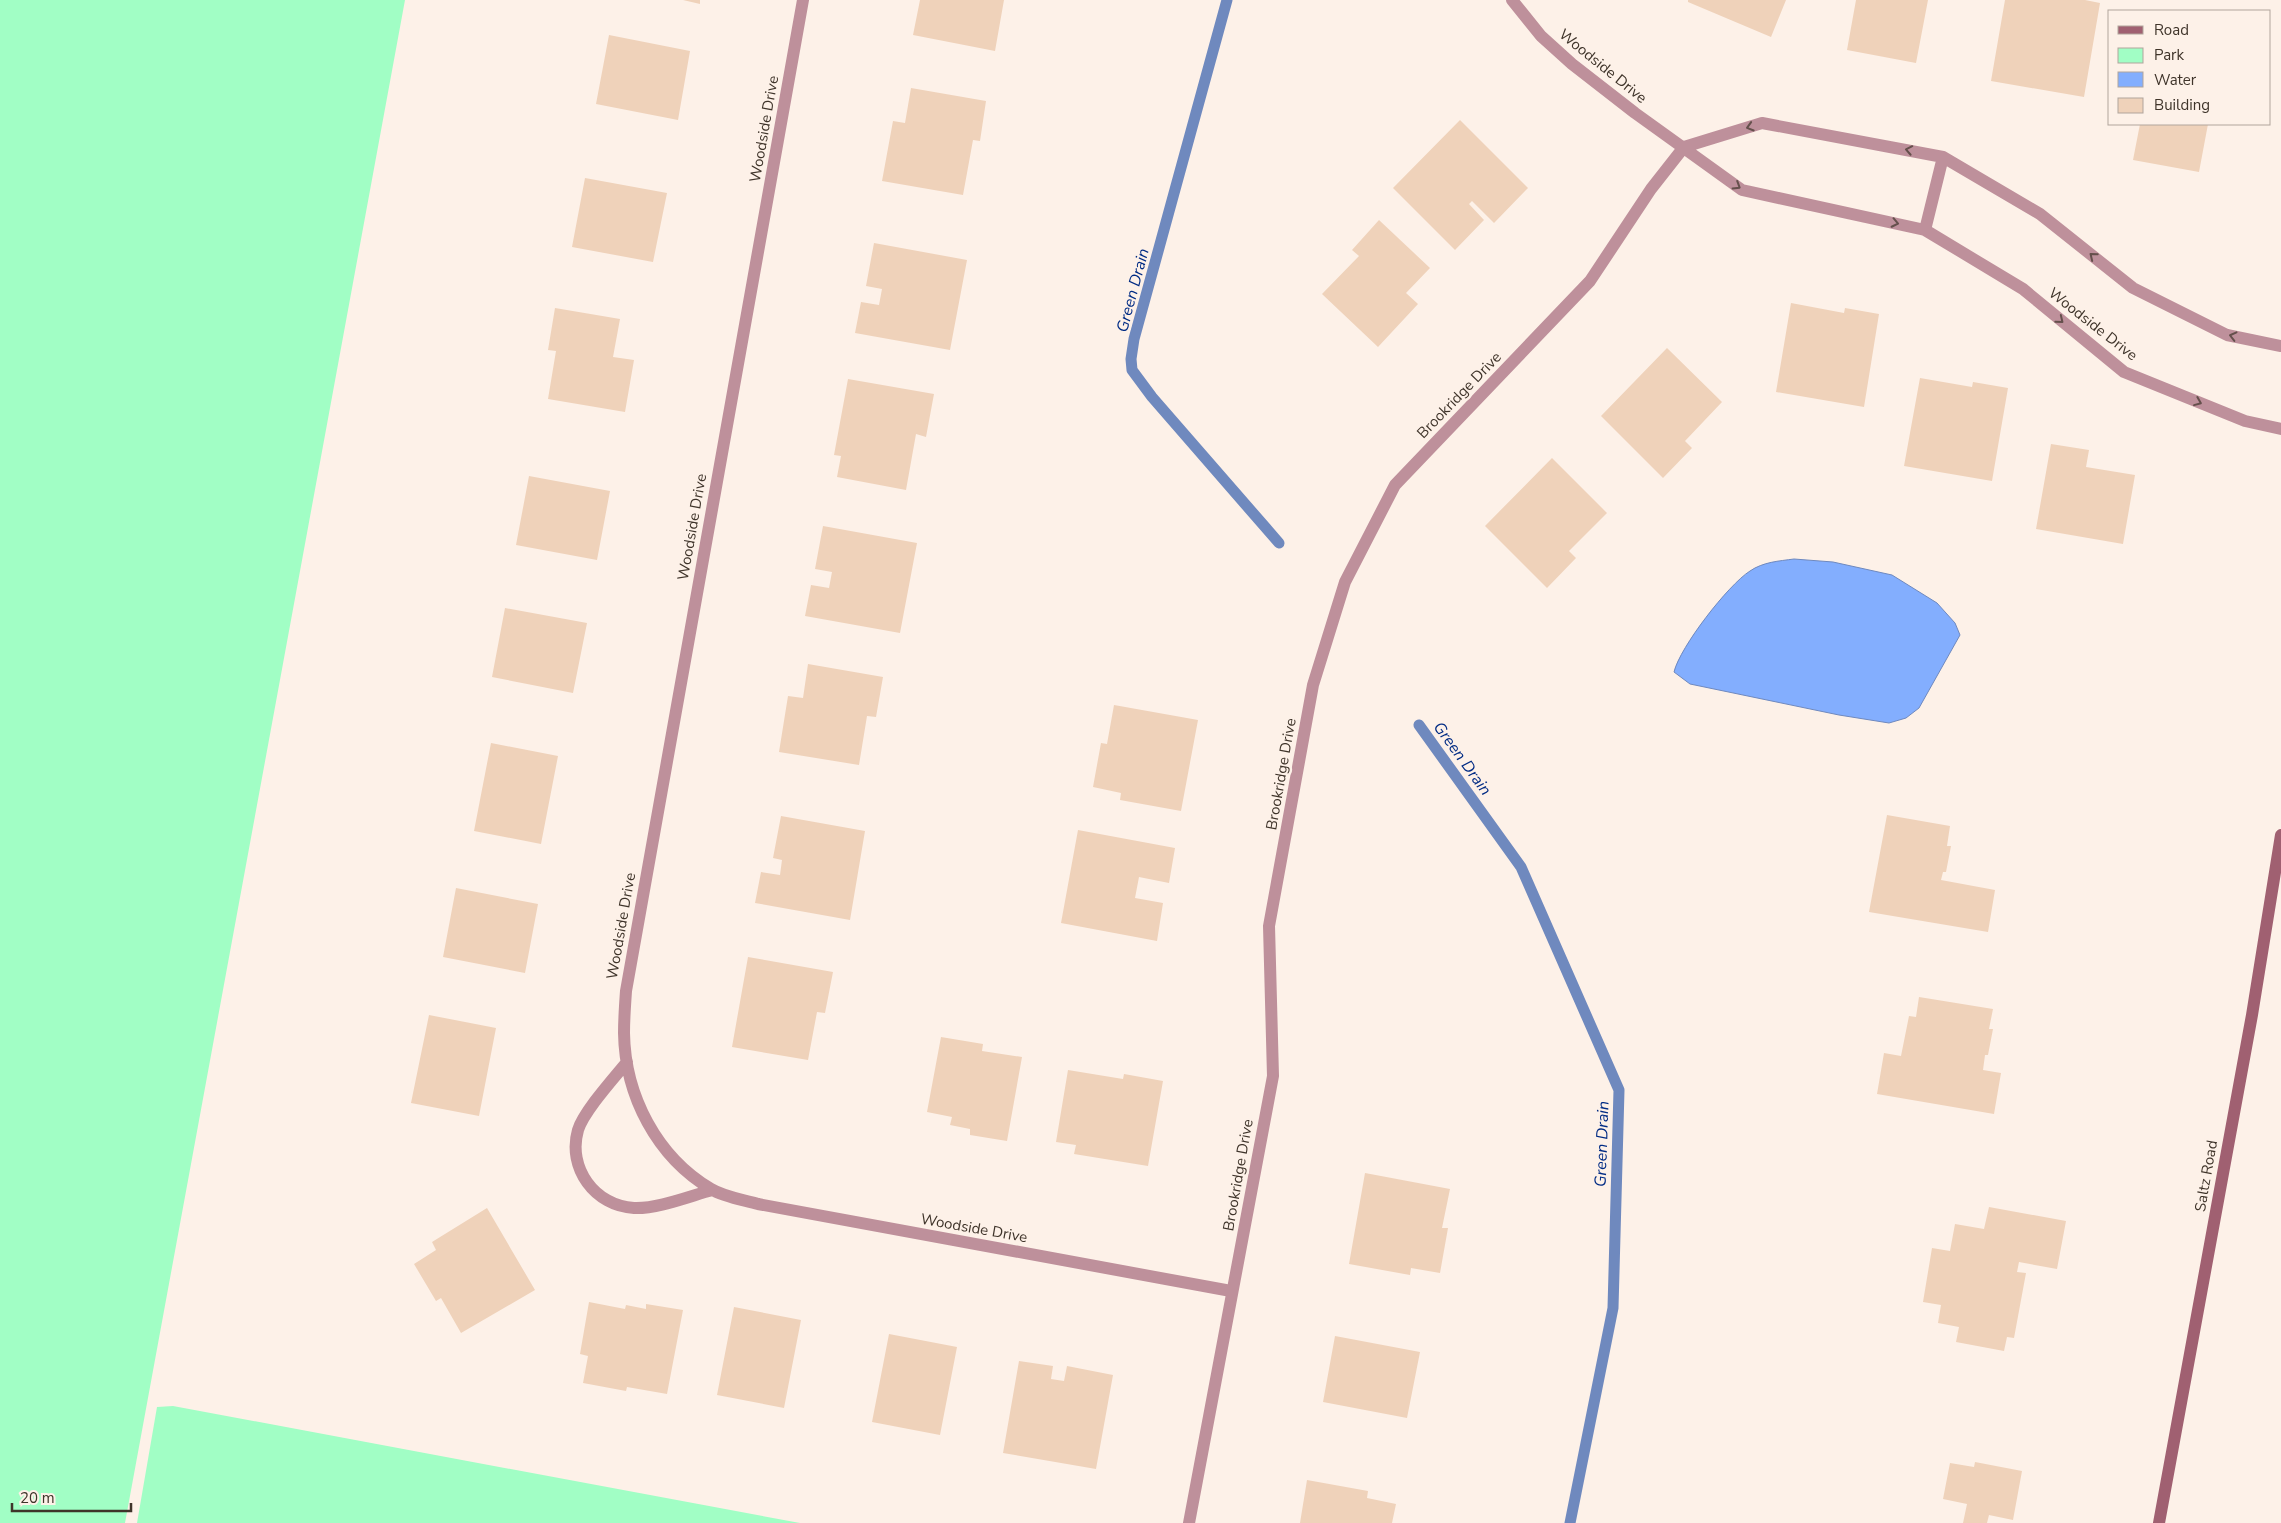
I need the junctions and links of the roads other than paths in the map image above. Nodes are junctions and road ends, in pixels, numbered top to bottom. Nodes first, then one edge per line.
1 (803, 0) edge
2 (1512, 0) edge
3 (1684, 147) junction
4 (1943, 157) junction
5 (1926, 230) junction
6 (2281, 346) edge
7 (2281, 429) edge
8 (2281, 835) edge
9 (627, 1062) junction
10 (712, 1190) junction
11 (1231, 1291) junction
12 (1189, 1523) edge
13 (2159, 1523) edge

1 - 9 street, Woodside Drive
2 - 3 street, Woodside Drive
4 -> 3 street
3 -> 5 street, Woodside Drive
3 - 11 street, Brookridge Drive
4 - 5 street
6 -> 4 street
5 -> 7 street, Woodside Drive
8 - 13 street, Saltz Road
9 - 10 street, Woodside Drive
9 - 10 street
10 - 11 street, Woodside Drive
11 - 12 street, Brookridge Drive

